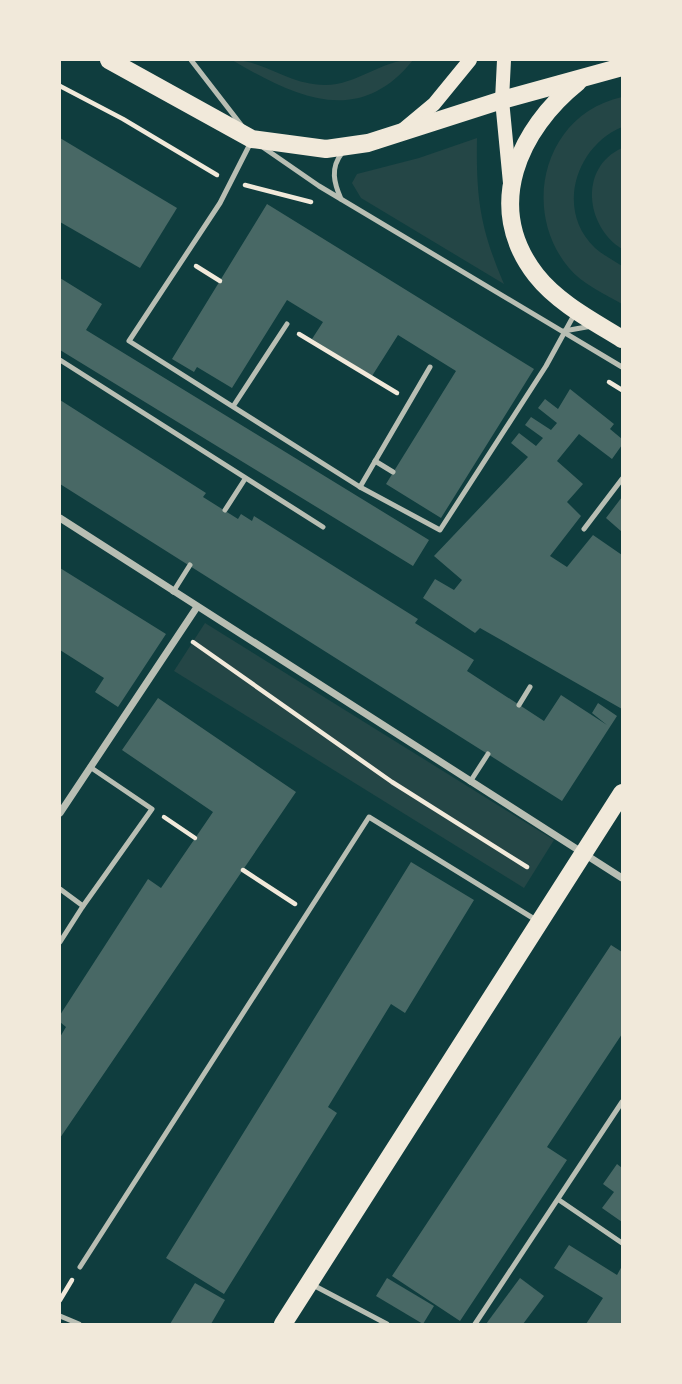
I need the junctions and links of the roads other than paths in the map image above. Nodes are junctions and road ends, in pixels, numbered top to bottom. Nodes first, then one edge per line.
1 (109, 60) edge
2 (191, 60) edge
3 (470, 60) edge
4 (504, 60) edge
5 (622, 67) edge
6 (587, 76) junction
7 (502, 100) junction
8 (399, 133) junction
9 (252, 139) junction
10 (347, 146) junction
11 (511, 188) junction
12 (341, 199) junction
13 (577, 310) junction
14 (287, 324) road end
15 (598, 325) junction
16 (622, 327) edge
17 (564, 331) junction
18 (622, 339) edge
19 (60, 360) edge
20 (430, 366) dead end
21 (622, 367) edge
22 (234, 405) junction
23 (375, 461) junction
24 (393, 472) dead end
25 (245, 479) junction
26 (622, 479) edge
27 (360, 486) junction
28 (225, 510) dead end
29 (60, 518) edge
30 (323, 527) dead end
31 (584, 529) dead end
32 (190, 565) dead end
33 (173, 592) junction
34 (197, 607) junction
35 (530, 687) dead end
36 (519, 705) dead end
37 (488, 754) dead end
38 (90, 768) junction
39 (470, 782) junction
40 (622, 793) edge
41 (60, 813) edge
42 (584, 854) junction
43 (622, 878) edge
44 (60, 889) edge
45 (83, 906) junction
46 (540, 922) junction
47 (60, 942) edge
48 (622, 1102) edge
49 (559, 1200) junction
50 (622, 1243) edge
51 (80, 1268) road end
52 (311, 1284) junction
53 (60, 1315) edge
54 (79, 1325) edge
55 (284, 1325) edge
56 (387, 1325) edge
57 (475, 1325) edge

1 - 9 main road
2 - 9 lane
3 - 8 main road
4 - 7 main road
5 - 6 main road
6 - 7 main road
6 - 11 main road
7 - 8 main road
7 - 11 main road
8 - 10 main road
9 - 10 main road
9 - 12 lane
9 - 22 lane
10 - 12 lane
11 - 13 main road
12 - 17 lane
13 - 15 main road
13 - 17 lane
14 - 22 lane
15 - 16 main road
15 - 17 lane
15 - 18 main road
17 - 21 lane
17 - 27 lane
19 - 25 lane
20 - 23 lane
22 - 27 lane
23 - 24 lane
23 - 27 lane
25 - 28 lane
25 - 30 lane
26 - 31 lane
29 - 33 street
32 - 33 lane
33 - 34 street
34 - 38 street
34 - 39 street
35 - 36 lane
37 - 39 lane
38 - 41 street
38 - 45 lane
39 - 42 street
40 - 42 main road
42 - 43 street
42 - 46 main road
44 - 45 lane
45 - 47 lane
46 - 51 lane
46 - 52 main road
48 - 49 lane
49 - 50 lane
49 - 57 lane
52 - 55 main road
52 - 56 lane
53 - 54 lane

